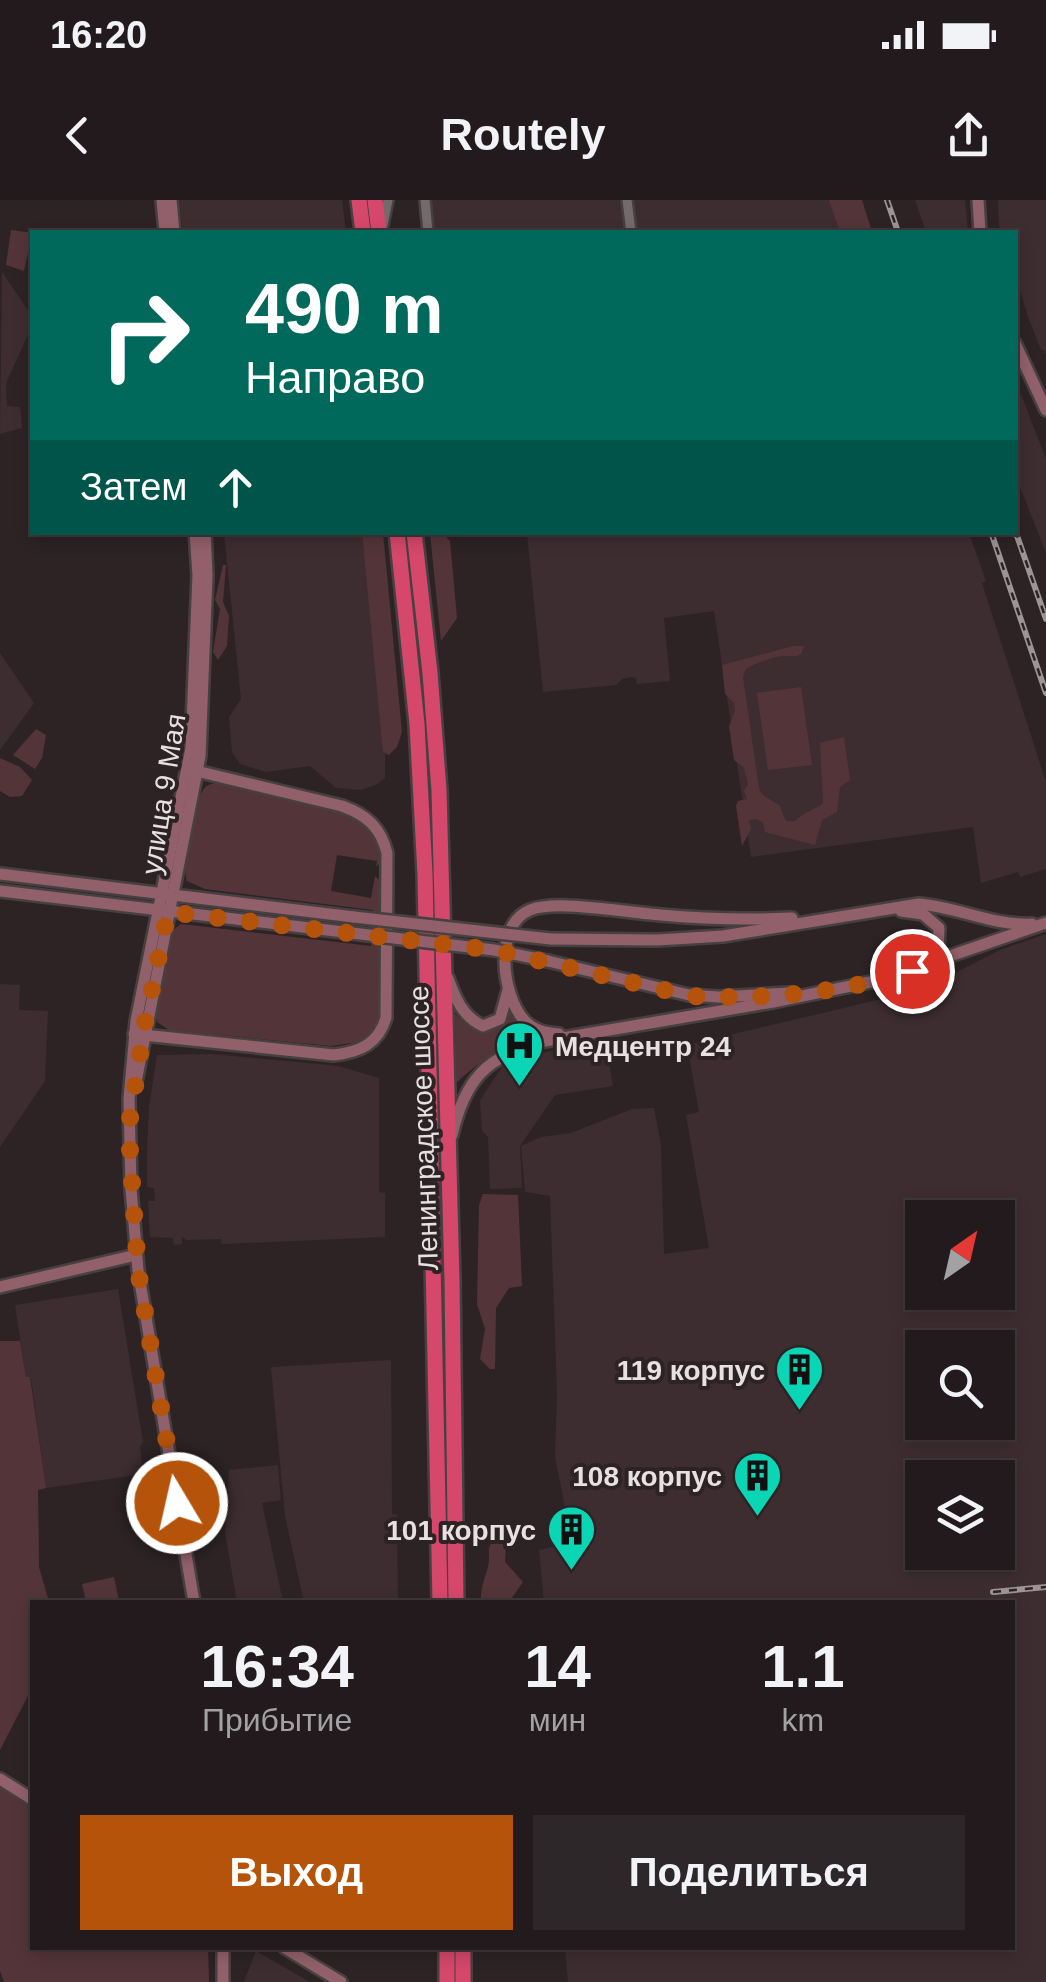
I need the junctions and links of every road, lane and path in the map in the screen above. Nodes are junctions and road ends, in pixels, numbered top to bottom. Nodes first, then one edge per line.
1 (162, 200) edge
2 (171, 200) edge
3 (359, 200) edge
4 (375, 200) edge
5 (388, 200) edge
6 (424, 200) edge
7 (627, 200) edge
8 (978, 200) edge
9 (165, 230) edge
10 (174, 230) edge
11 (363, 230) edge
12 (380, 230) edge
13 (380, 230) edge
14 (428, 230) edge
15 (631, 230) edge
16 (980, 230) edge
17 (1018, 350) edge
18 (1046, 410) edge
19 (195, 535) edge
20 (205, 535) edge
21 (397, 535) edge
22 (414, 535) edge
23 (192, 770) junction
24 (0, 874) edge
25 (0, 892) edge
26 (168, 894) junction
27 (872, 910) junction
28 (164, 911) junction
29 (826, 917) junction
30 (1046, 923) edge
31 (442, 960) junction
32 (912, 971) junction
33 (508, 986) junction
34 (820, 990) junction
35 (139, 1035) junction
36 (574, 1036) junction
37 (448, 1154) junction
38 (136, 1255) junction
39 (0, 1287) edge
40 (194, 1600) edge
41 (440, 1600) edge
42 (456, 1600) edge
43 (0, 1780) edge
44 (30, 1797) edge
45 (223, 1950) edge
46 (287, 1950) edge
47 (446, 1950) edge
48 (463, 1950) edge
49 (223, 1982) edge
50 (341, 1982) edge
51 (447, 1982) edge
52 (463, 1982) edge

1 - 9 street
2 - 10 street
3 - 11 highway
4 - 12 highway
5 - 13 street
6 - 14 street
7 - 15 street
8 - 16 street
17 - 18 street
19 - 23 street, улица 9 Мая
20 - 23 street, улица 9 Мая
21 - 41 highway, Ленинградское шоссе
22 - 31 highway, Ленинградское шоссе
23 - 26 street, улица 9 Мая
23 - 35 street
24 - 26 street
25 - 28 street
26 - 28 street, улица 9 Мая
26 - 29 street, bridge
27 - 29 street
27 - 30 street
27 - 32 street
28 - 34 street, bridge
28 - 35 street, улица 9 Мая
29 - 33 street
30 - 32 street
31 - 33 street
31 - 37 highway, Ленинградское шоссе
32 - 34 street
33 - 36 street
34 - 36 street
35 - 38 street, улица 9 Мая
36 - 37 street
37 - 42 highway, Ленинградское шоссе
38 - 39 street
38 - 40 street, улица 9 Мая
43 - 44 street
45 - 49 street
46 - 50 street
47 - 51 highway
48 - 52 highway

